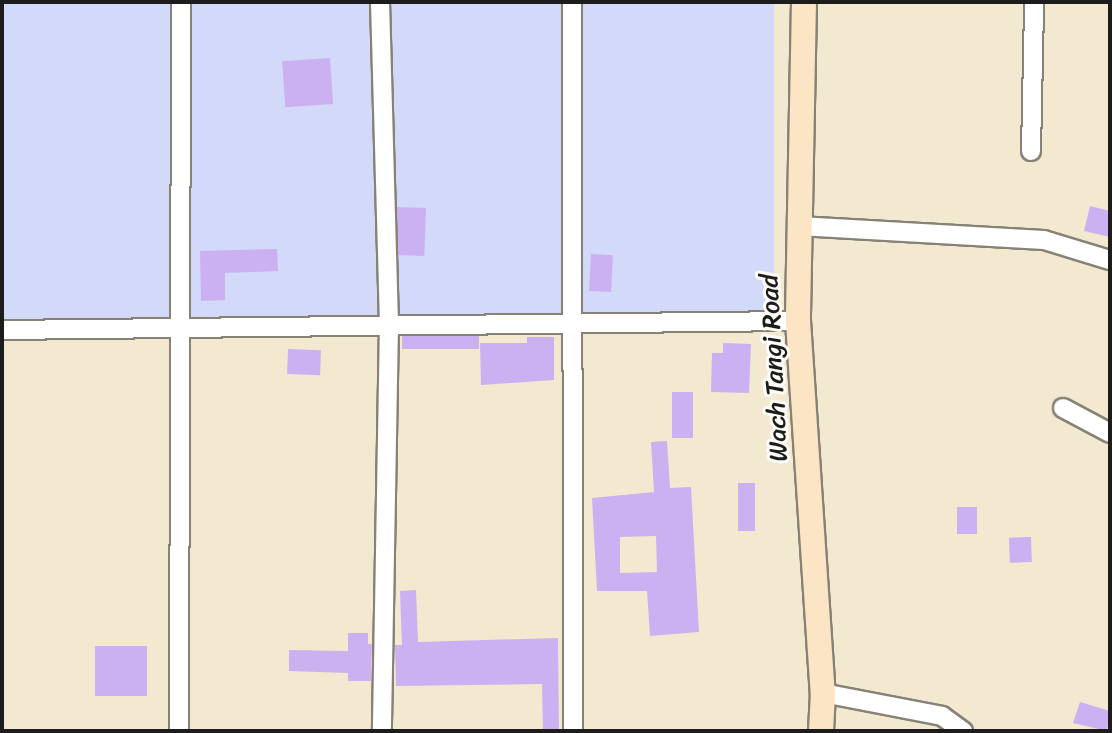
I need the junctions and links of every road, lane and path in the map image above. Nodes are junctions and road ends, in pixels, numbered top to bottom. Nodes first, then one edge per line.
1 (181, 2) edge
2 (380, 2) edge
3 (572, 2) edge
4 (804, 2) edge
5 (1034, 2) edge
6 (1031, 151) dead end
7 (799, 226) junction
8 (1110, 260) edge
9 (798, 321) junction
10 (388, 323) junction
11 (572, 323) junction
12 (180, 328) junction
13 (2, 330) edge
14 (1063, 408) dead end
15 (1110, 433) edge
16 (823, 693) junction
17 (179, 731) edge
18 (382, 731) edge
19 (573, 731) edge
20 (821, 731) edge
21 (963, 731) edge

1 - 12 street
2 - 10 street
3 - 11 street
4 - 7 main road, Wach Tangi Road
5 - 6 street
7 - 8 street
7 - 9 main road, Wach Tangi Road
9 - 11 street
9 - 16 main road, Wach Tangi Road
10 - 11 street
10 - 12 street
10 - 18 street
11 - 19 street
12 - 13 street
12 - 17 street
14 - 15 street
16 - 20 main road, Wach Tangi Road
16 - 21 street

